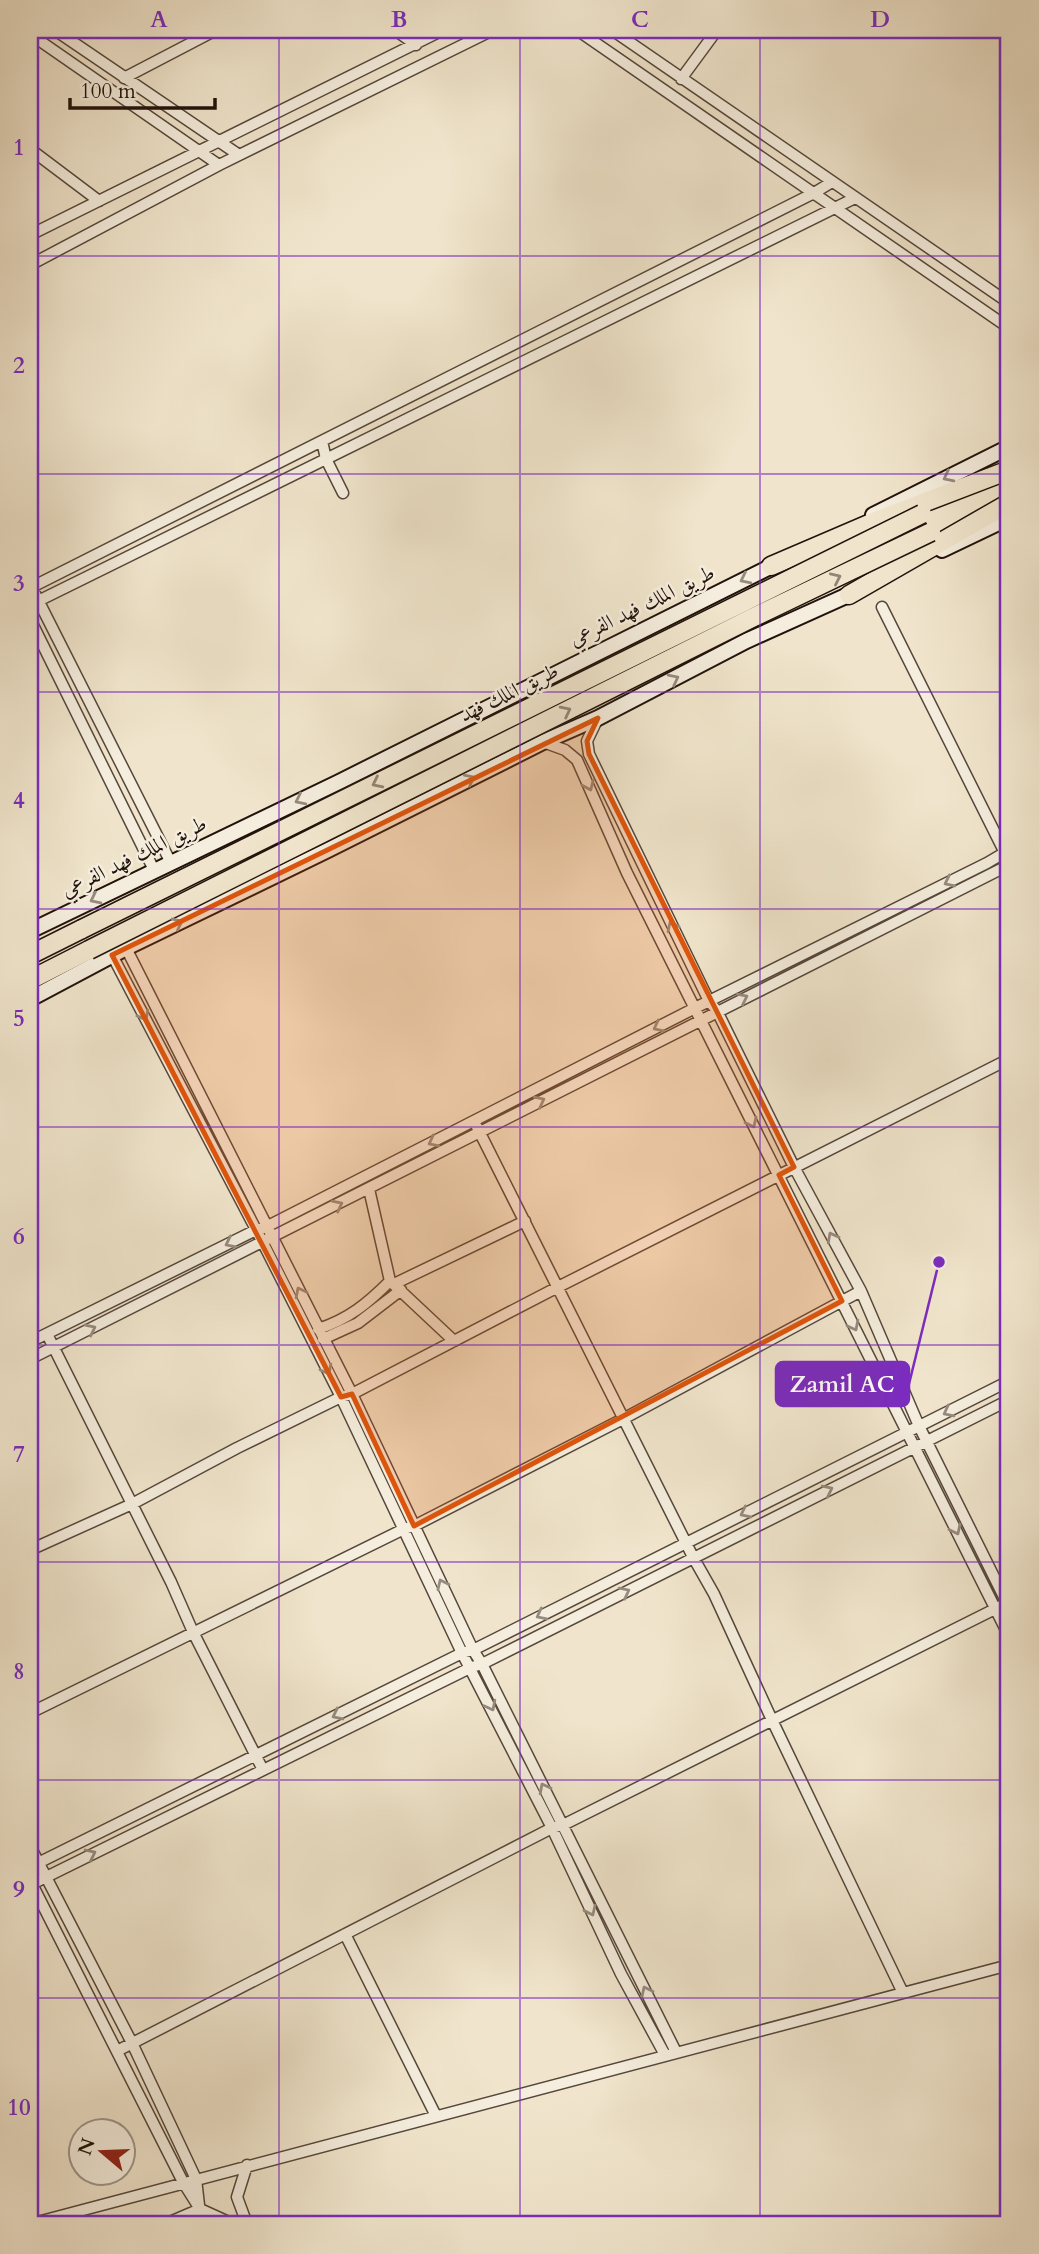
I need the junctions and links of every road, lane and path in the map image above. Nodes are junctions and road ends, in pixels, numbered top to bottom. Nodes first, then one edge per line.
1 (55, 30) edge
2 (216, 30) edge
3 (395, 30) edge
4 (443, 30) edge
5 (493, 30) edge
6 (577, 30) edge
7 (612, 30) edge
8 (717, 30) edge
9 (30, 34) edge
10 (416, 45) junction
11 (124, 78) junction
12 (681, 79) junction
13 (219, 143) junction
14 (30, 149) edge
15 (200, 152) junction
16 (240, 155) junction
17 (219, 165) junction
18 (832, 182) junction
19 (814, 193) junction
20 (855, 198) junction
21 (99, 201) junction
22 (834, 207) junction
23 (30, 235) edge
24 (30, 265) edge
25 (1009, 303) edge
26 (1009, 328) edge
27 (322, 441) junction
28 (1009, 447) edge
29 (326, 459) junction
30 (1009, 471) edge
31 (344, 493) dead end
32 (1009, 496) edge
33 (1009, 503) edge
34 (1009, 518) edge
35 (771, 566) junction
36 (30, 587) edge
37 (849, 594) junction
38 (35, 603) edge
39 (882, 607) dead end
40 (30, 619) edge
41 (598, 718) junction
42 (542, 742) junction
43 (339, 782) junction
44 (328, 850) junction
45 (1007, 851) edge
46 (171, 863) junction
47 (642, 865) junction
48 (1009, 865) edge
49 (154, 870) junction
50 (627, 873) junction
51 (30, 931) edge
52 (125, 948) junction
53 (112, 955) junction
54 (30, 956) edge
55 (30, 980) edge
56 (30, 999) edge
57 (709, 1001) junction
58 (695, 1008) junction
59 (717, 1011) junction
60 (702, 1019) junction
61 (1009, 1059) edge
62 (751, 1080) junction
63 (736, 1088) junction
64 (201, 1098) junction
65 (190, 1103) junction
66 (473, 1121) junction
67 (480, 1132) junction
68 (794, 1167) junction
69 (779, 1175) junction
70 (369, 1189) junction
71 (525, 1222) junction
72 (261, 1229) junction
73 (267, 1239) junction
74 (395, 1285) junction
75 (558, 1287) junction
76 (862, 1291) junction
77 (842, 1301) junction
78 (47, 1334) junction
79 (321, 1334) junction
80 (454, 1341) junction
81 (30, 1342) edge
82 (54, 1347) junction
83 (30, 1359) edge
84 (1009, 1381) edge
85 (346, 1396) junction
86 (1009, 1400) edge
87 (624, 1419) junction
88 (919, 1426) junction
89 (908, 1432) junction
90 (927, 1441) junction
91 (915, 1447) junction
92 (132, 1504) junction
93 (409, 1528) junction
94 (686, 1542) junction
95 (30, 1550) edge
96 (693, 1557) junction
97 (1008, 1606) edge
98 (996, 1609) junction
99 (193, 1632) junction
100 (1009, 1636) edge
101 (468, 1651) junction
102 (477, 1666) junction
103 (30, 1713) edge
104 (772, 1720) junction
105 (256, 1755) junction
106 (263, 1770) junction
107 (557, 1827) junction
108 (30, 1846) edge
109 (34, 1865) edge
110 (44, 1877) junction
111 (31, 1883) edge
112 (345, 1934) junction
113 (1009, 1965) edge
114 (903, 1993) junction
115 (132, 2043) junction
116 (117, 2051) junction
117 (671, 2054) junction
118 (436, 2116) junction
119 (247, 2165) junction
120 (196, 2179) junction
121 (183, 2182) junction
122 (200, 2209) junction
123 (30, 2224) edge
124 (165, 2224) edge
125 (233, 2224) edge
126 (247, 2224) edge

1 - 11 street
2 - 11 street
3 - 10 street
4 - 10 street
5 - 16 street
6 - 19 street
7 - 12 street
8 - 12 street
9 - 15 street
10 - 13 street
11 - 13 street
12 - 18 street
13 - 15 street
13 - 16 street
14 - 21 street
15 - 17 street
15 - 21 street
16 - 17 street
17 - 24 street
18 - 19 street
18 - 20 street
19 - 22 street
19 - 27 street
20 - 22 street
20 - 25 street
21 - 23 street
22 - 26 street
22 - 29 street
27 - 29 street
27 - 36 street
28 -> 35 main road, طريق الملك فهد الفرعي
29 - 31 street
29 - 38 street
30 - 35 highway
30 -> 54 highway, طريق الملك فهد, bridge
55 -> 32 highway, طريق الملك فهد, bridge
33 - 37 highway
34 - 37 main road
35 -> 43 main road, طريق الملك فهد الفرعي
36 - 38 street
41 -> 37 main road
38 - 46 street
39 - 45 street
40 - 49 street
41 - 42 main road
41 - 47 street
44 -> 42 main road
42 -> 50 street
43 - 44 main road
43 -> 46 main road, طريق الملك فهد الفرعي
52 -> 44 main road
45 - 48 street
45 -> 57 street
46 - 49 main road, طريق الملك فهد الفرعي
47 - 50 street
57 -> 47 street
59 -> 48 street
49 -> 51 main road, طريق الملك فهد الفرعي
50 - 58 street
52 - 53 main road
52 - 64 street
53 - 56 main road
53 -> 65 street
57 - 58 street
57 - 59 street
58 - 60 street
58 -> 66 street
59 - 60 street
59 - 62 street
60 - 63 street
67 -> 60 street
61 - 68 street
62 - 63 street
62 - 68 street
63 -> 69 street
64 - 65 street
64 - 72 street
65 - 72 street
66 - 67 street
66 -> 72 street
67 - 70 street
67 - 71 street
68 - 69 street
76 -> 68 street
69 - 75 street
69 - 77 street
73 -> 70 street
70 - 74 street
71 - 74 street
71 - 75 street
72 - 73 street
72 -> 78 street
79 -> 73 street
82 -> 73 street
73 -> 85 street
74 - 79 street
74 - 80 street
75 - 80 street
75 - 87 street
76 - 77 street
76 - 88 street
77 - 87 street
77 -> 89 street
78 - 81 street
78 - 82 street
79 - 85 street
80 - 85 street
82 - 83 street
82 - 92 street
84 -> 88 street
85 - 92 street
85 - 93 street
86 - 90 street
87 - 93 street
87 - 94 street
88 - 89 street
88 - 90 street
89 - 91 street
89 -> 94 street
90 - 91 street
90 - 97 street
96 -> 91 street
91 -> 98 street
92 - 95 street
92 - 99 street
93 - 99 street
93 - 101 street
94 - 96 street
94 -> 101 street
102 -> 96 street
96 - 104 street
97 - 98 street
98 - 100 street
98 - 104 street
99 - 103 street
99 - 105 street
101 - 102 street
101 -> 105 street
102 - 106 street
102 - 107 street
104 - 107 street
104 - 114 street
105 - 106 street
105 - 109 street
110 -> 106 street
107 - 112 street
117 -> 107 street
107 -> 117 street
108 - 109 street
109 - 110 street
110 - 111 street
110 - 115 street
111 - 116 street
112 - 115 street
112 - 118 street
113 - 114 street
114 - 117 street
115 - 116 street
115 - 120 street
116 - 121 street
117 - 118 street
118 - 119 street
119 - 120 street
119 - 126 street
120 - 121 street
120 - 122 street
121 - 122 street
121 - 123 street
122 - 124 street
122 - 125 street

